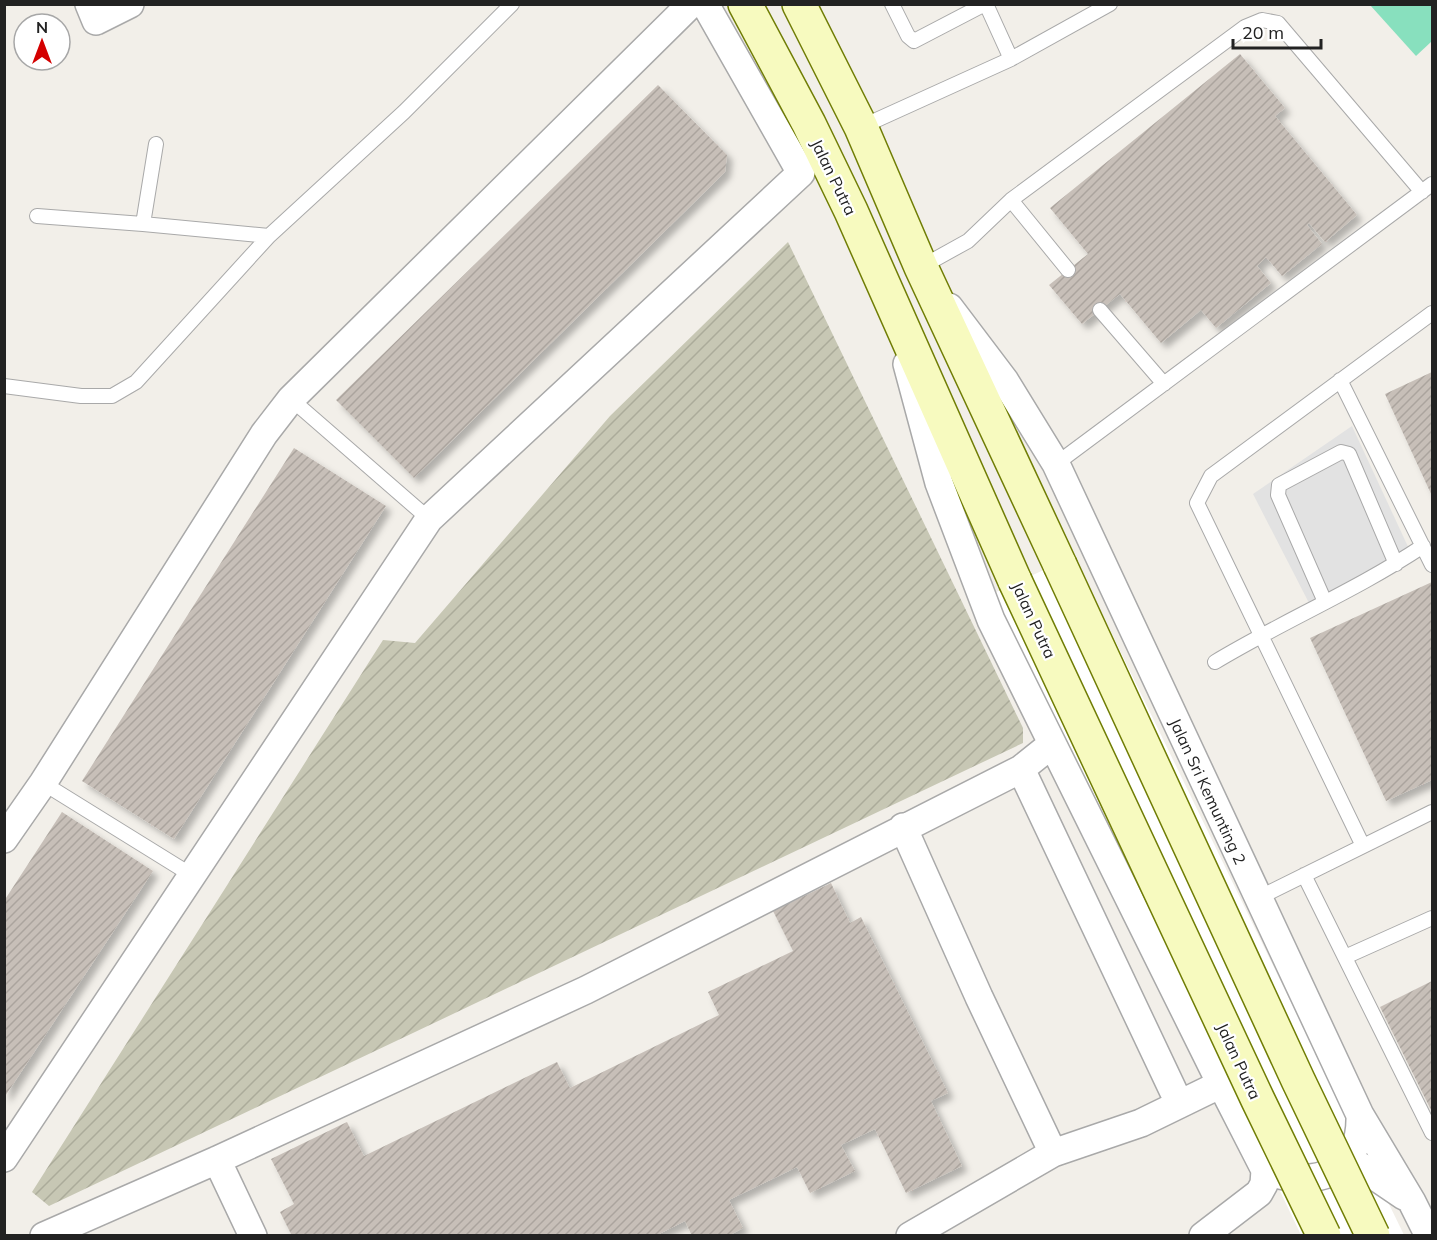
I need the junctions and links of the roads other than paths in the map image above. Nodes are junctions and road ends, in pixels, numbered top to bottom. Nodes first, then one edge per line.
1 (89, 4) edge
2 (130, 4) edge
3 (512, 4) edge
4 (692, 4) edge
5 (705, 4) edge
6 (745, 4) edge
7 (799, 4) edge
8 (892, 4) edge
9 (985, 4) edge
10 (1110, 4) edge
11 (1011, 59) junction
12 (861, 127) junction
13 (156, 144) dead end
14 (812, 164) junction
15 (1427, 188) edge
16 (1011, 200) junction
17 (37, 216) dead end
18 (143, 224) junction
19 (269, 236) junction
20 (1068, 270) dead end
21 (923, 271) junction
22 (888, 294) junction
23 (1100, 310) dead end
24 (1432, 313) edge
25 (1340, 380) junction
26 (1164, 384) junction
27 (4, 386) edge
28 (291, 399) junction
29 (1056, 464) junction
30 (429, 519) junction
31 (1423, 546) junction
32 (1396, 564) junction
33 (1432, 565) edge
34 (1325, 602) junction
35 (1260, 635) junction
36 (1215, 662) dead end
37 (1051, 745) junction
38 (1021, 769) junction
39 (43, 783) junction
40 (1432, 812) edge
41 (903, 827) junction
42 (4, 839) edge
43 (1363, 846) junction
44 (1304, 875) junction
45 (193, 876) junction
46 (1258, 898) junction
47 (1432, 918) edge
48 (1345, 957) junction
49 (1221, 1084) junction
50 (1179, 1103) junction
51 (1360, 1115) junction
52 (1432, 1133) edge
53 (1053, 1153) junction
54 (4, 1158) edge
55 (1348, 1158) junction
56 (217, 1160) junction
57 (1265, 1170) junction
58 (1412, 1202) junction
59 (44, 1236) edge
60 (253, 1236) edge
61 (910, 1236) edge
62 (1203, 1236) edge
63 (1324, 1236) edge
64 (1373, 1236) edge
65 (1429, 1236) edge

1 - 2 street
3 - 19 lane
4 - 28 street
5 - 14 street
6 - 14 main road, Jalan Putra
7 - 12 main road
8 - 9 lane
9 - 11 lane
10 - 11 lane
11 - 12 lane
12 - 21 main road
13 - 18 lane
14 - 22 main road, Jalan Putra
14 - 30 street
15 - 16 lane
15 - 26 lane
16 - 20 lane
16 - 21 lane
17 - 18 lane
18 - 19 lane
19 - 27 lane
21 - 29 street, Jalan Sri Kemunting 2
21 - 64 main road, bridge
22 - 37 street
22 - 63 main road, Jalan Putra, bridge
23 - 26 lane
24 - 25 lane
25 - 31 lane
25 - 35 lane
26 - 29 lane
28 - 30 lane
28 - 39 street
29 - 46 street, Jalan Sri Kemunting 2
30 - 45 street
31 - 32 lane
31 - 33 lane
32 - 34 lane
32 - 34 lane
34 - 35 lane
35 - 36 lane
35 - 43 lane
37 - 38 street
37 - 49 street
38 - 41 street
38 - 50 street
39 - 42 street
39 - 45 lane
40 - 43 lane
41 - 53 street
41 - 56 street
43 - 44 lane
44 - 46 lane
44 - 48 lane
45 - 54 street
46 - 51 street, Jalan Sri Kemunting 2
47 - 48 lane
48 - 52 lane
49 - 50 street
49 - 57 street
50 - 53 street
51 - 55 street
51 - 58 street, Jalan Sri Kemunting 2
53 - 61 street
55 - 57 street
55 - 58 street
56 - 59 street
56 - 60 street
57 - 62 street
58 - 65 street, Jalan Sri Kemunting 2

